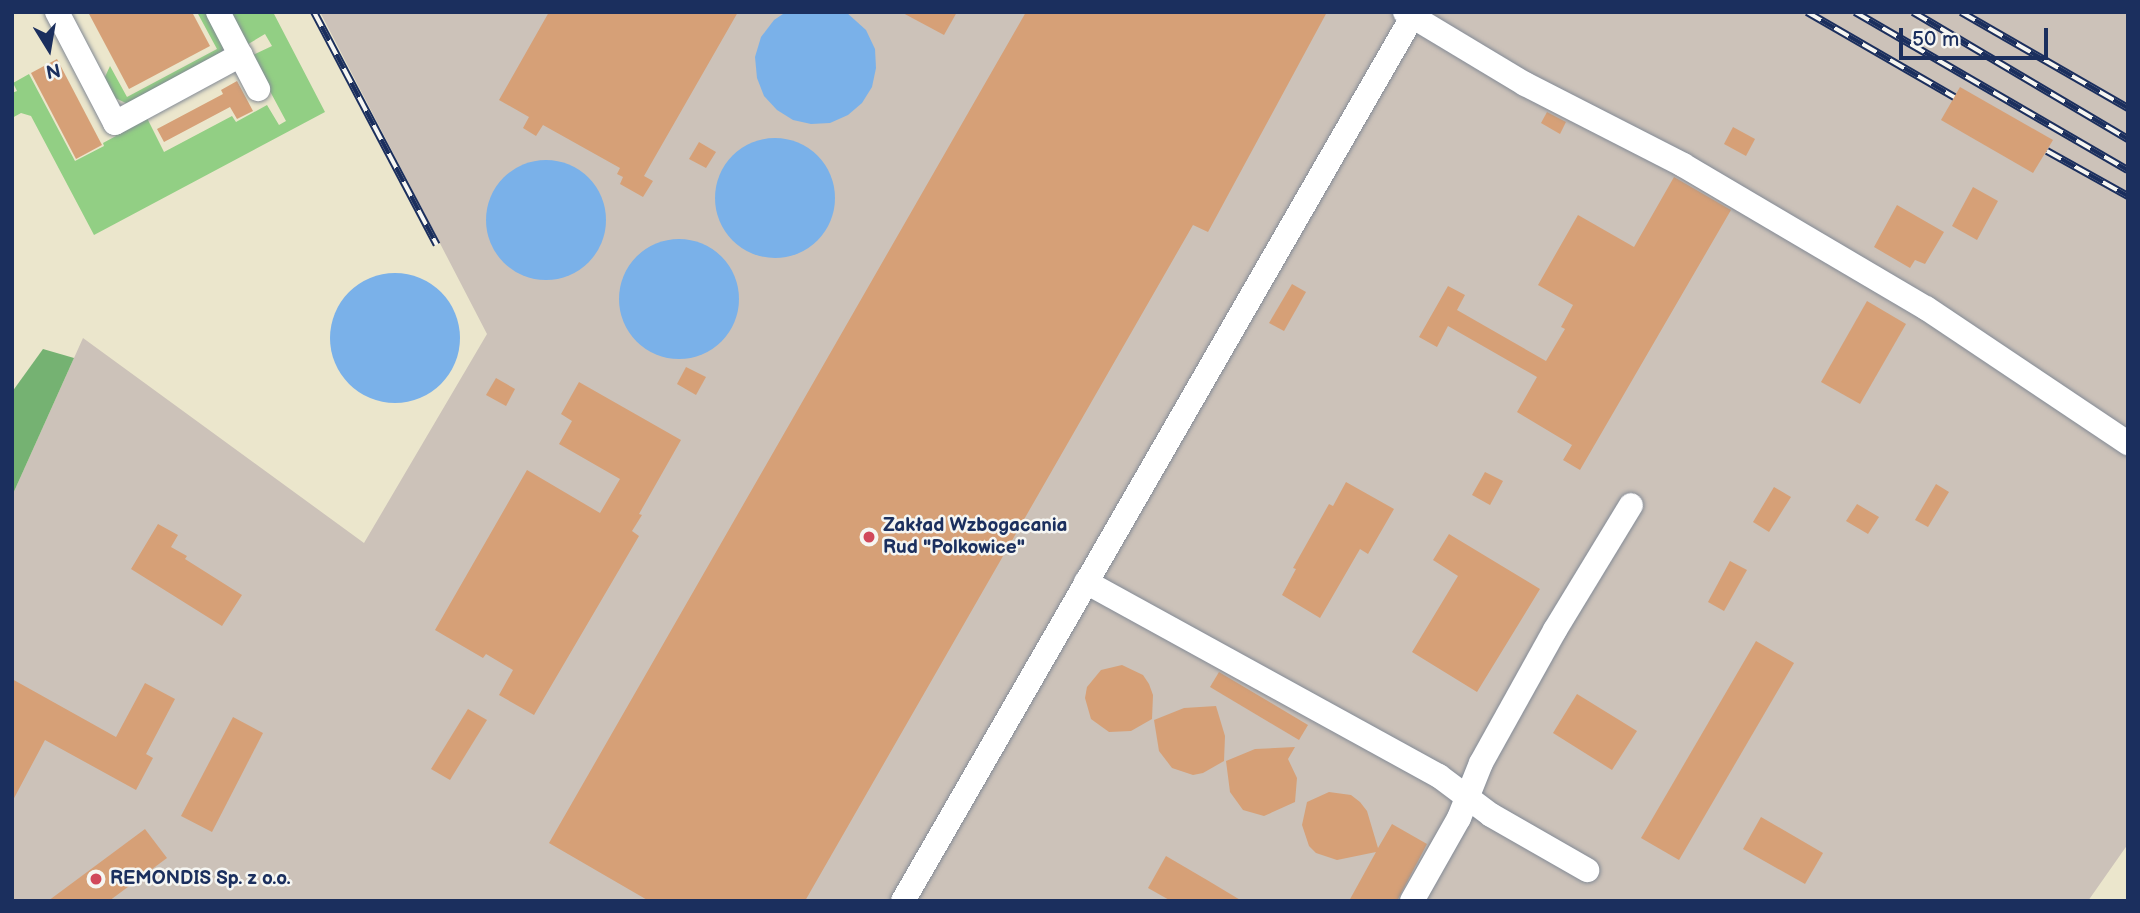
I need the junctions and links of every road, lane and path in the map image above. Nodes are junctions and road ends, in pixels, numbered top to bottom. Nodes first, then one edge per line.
1 (57, 12) edge
2 (219, 12) edge
3 (1411, 14) edge
4 (241, 55) junction
5 (258, 89) dead end
6 (2128, 443) edge
7 (1631, 505) dead end
8 (1086, 582) junction
9 (1466, 794) junction
10 (1587, 870) dead end
11 (903, 901) edge
12 (1412, 901) edge

1 - 4 lane
2 - 4 lane
3 - 6 lane
3 - 8 lane
4 - 5 lane
7 - 9 lane
8 - 9 lane
8 - 11 lane
9 - 10 lane
9 - 12 lane

